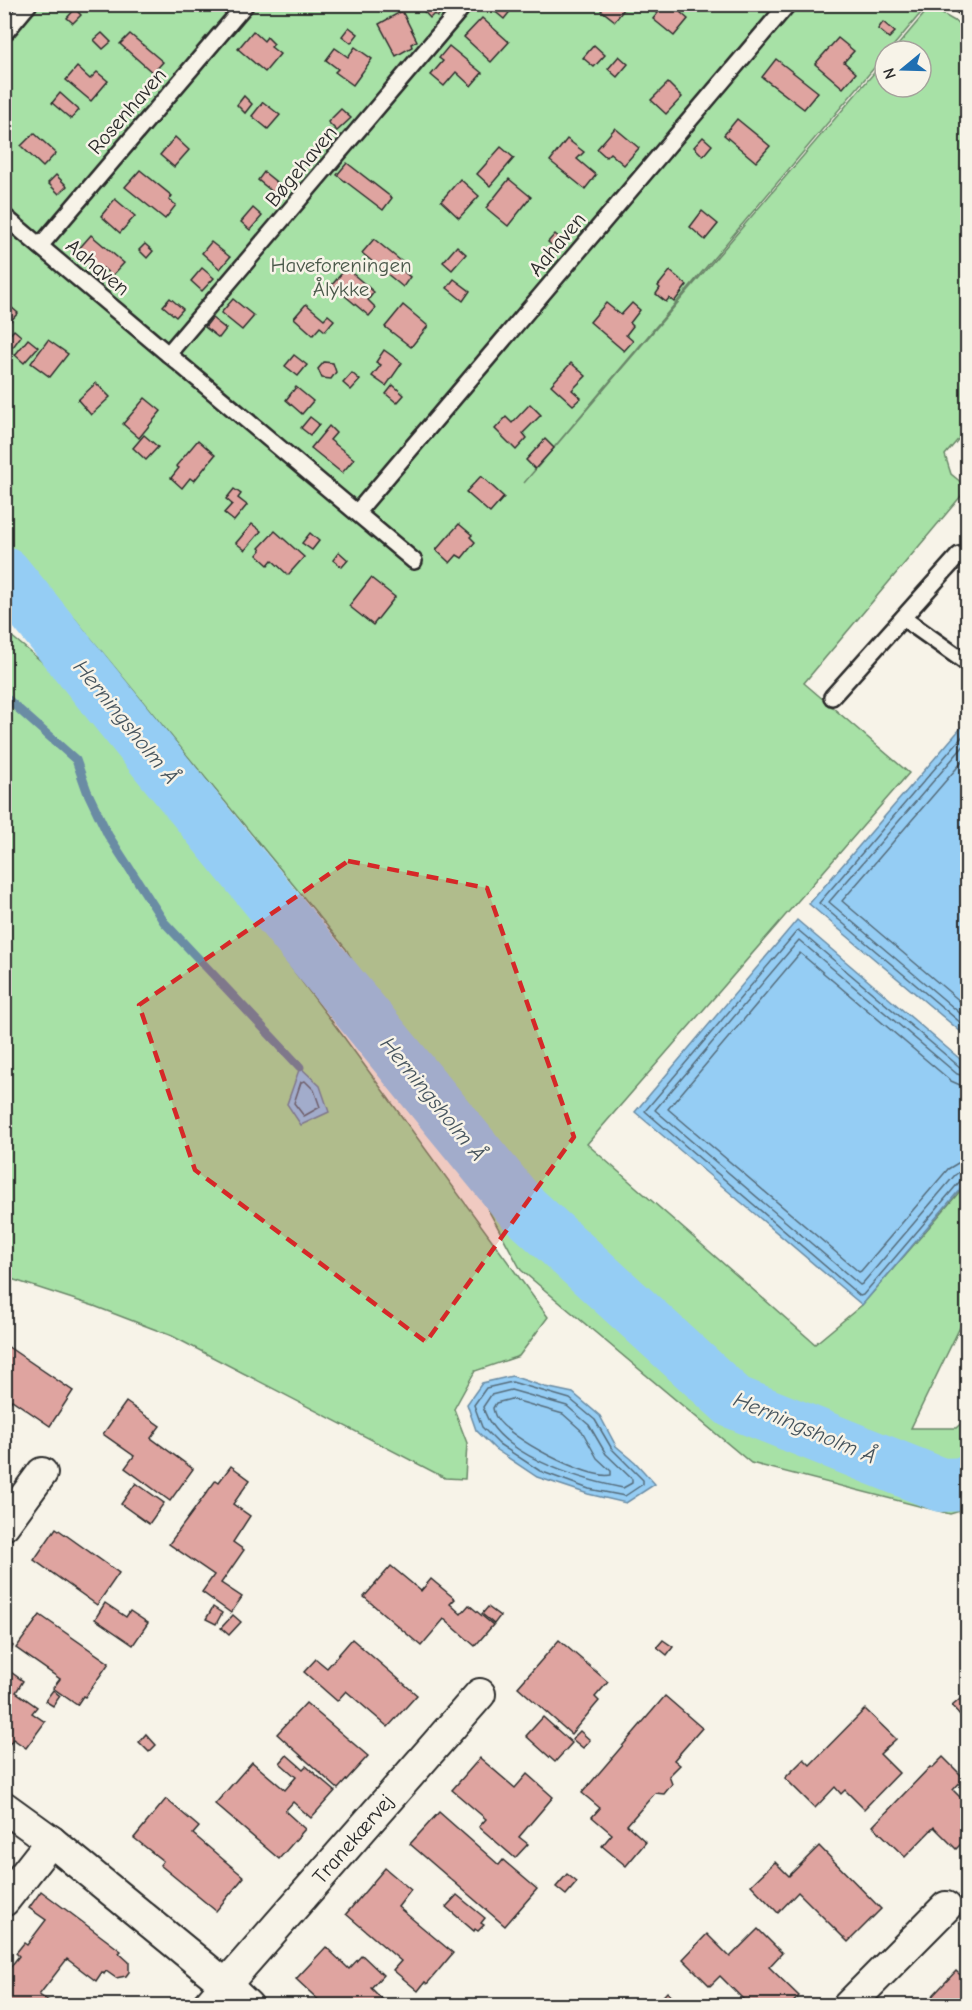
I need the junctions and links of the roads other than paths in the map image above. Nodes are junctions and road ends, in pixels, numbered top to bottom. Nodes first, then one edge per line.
1 (29, 4) edge
2 (246, 4) edge
3 (465, 4) edge
4 (788, 4) edge
5 (960, 4) edge
6 (968, 9) edge
7 (4, 34) edge
8 (4, 216) edge
9 (40, 246) junction
10 (168, 354) junction
11 (358, 511) junction
12 (959, 555) dead end
13 (414, 561) dead end
14 (903, 618) junction
15 (968, 664) edge
16 (832, 697) dead end
17 (42, 1473) dead end
18 (4, 1525) edge
19 (480, 1694) dead end
20 (4, 1807) edge
21 (51, 1841) junction
22 (4, 1901) edge
23 (946, 1907) dead end
24 (216, 1995) edge
25 (248, 2006) edge
26 (848, 2006) edge

1 - 7 lane
2 - 9 lane, Rosenhaven
3 - 10 lane, Bøgehaven
4 - 11 lane, Aahaven
5 - 6 lane
8 - 9 lane, Aahaven
9 - 10 lane, Aahaven
10 - 11 lane, Aahaven
11 - 13 lane, Aahaven
12 - 14 lane
14 - 15 lane
14 - 16 lane
17 - 18 street
19 - 24 street, Tranekærvej
20 - 21 street
21 - 22 street
21 - 24 street
23 - 26 street
24 - 25 street

